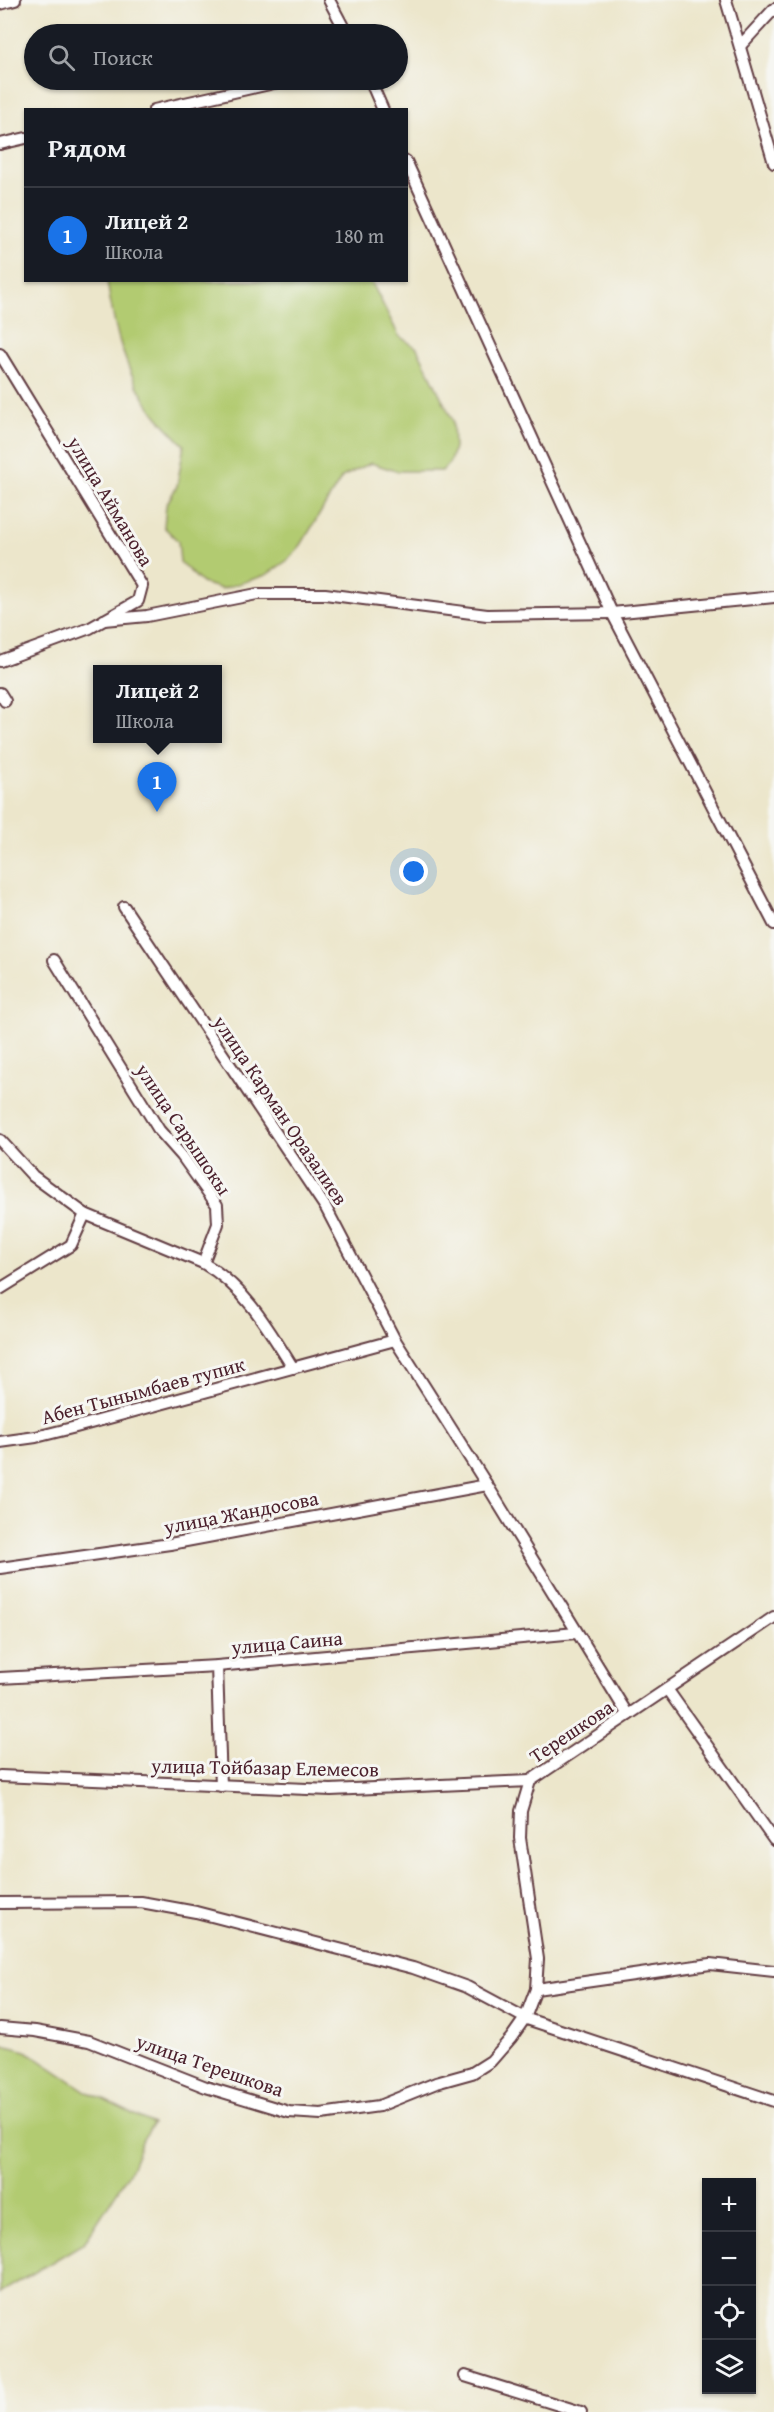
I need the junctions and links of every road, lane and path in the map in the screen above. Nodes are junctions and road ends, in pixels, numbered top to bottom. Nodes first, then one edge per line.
1 (15, 0) edge
2 (329, 0) edge
3 (726, 0) edge
4 (0, 4) edge
5 (774, 9) edge
6 (342, 24) edge
7 (740, 46) junction
8 (242, 90) edge
9 (374, 90) edge
10 (162, 108) edge
11 (382, 108) edge
12 (24, 138) edge
13 (0, 144) edge
14 (774, 163) edge
15 (408, 164) edge
16 (0, 354) edge
17 (774, 597) edge
18 (612, 613) junction
19 (104, 620) junction
20 (0, 661) edge
21 (124, 907) dead end
22 (774, 924) edge
23 (54, 960) dead end
24 (0, 1140) edge
25 (85, 1214) junction
26 (203, 1263) junction
27 (0, 1290) edge
28 (395, 1340) junction
29 (293, 1368) junction
30 (0, 1442) edge
31 (487, 1485) junction
32 (0, 1568) edge
33 (774, 1617) edge
34 (576, 1633) junction
35 (217, 1666) junction
36 (0, 1678) edge
37 (667, 1689) junction
38 (628, 1715) junction
39 (0, 1776) edge
40 (530, 1781) junction
41 (221, 1786) junction
42 (774, 1840) edge
43 (0, 1903) edge
44 (774, 1971) edge
45 (536, 1989) junction
46 (525, 2018) junction
47 (0, 2028) edge
48 (774, 2101) edge
49 (465, 2376) dead end
50 (581, 2412) edge

1 - 4 street
2 - 6 street
3 - 7 street
5 - 7 street
7 - 14 street
8 - 10 street
9 - 11 street
12 - 13 street
15 - 18 street
16 - 19 street, улица Айманова
17 - 18 street
18 - 19 street
18 - 22 street
19 - 20 street, улица Айманова
21 - 28 street, улица Карман Оразалиев
23 - 26 street, улица Сарышокы
24 - 25 street
25 - 26 street
25 - 27 street
26 - 29 street
28 - 29 street, Абен Тынымбаев тупик
28 - 31 street, улица Карман Оразалиев
29 - 30 street, Абен Тынымбаев тупик
31 - 32 street, улица Жандосова
31 - 34 street, улица Карман Оразалиев
33 - 37 street, Терешкова
34 - 35 street, улица Саина
34 - 38 street, улица Карман Оразалиев
35 - 36 street, улица Саина
35 - 41 street
37 - 38 street, Терешкова
37 - 42 street
38 - 40 street, Терешкова
39 - 41 street, улица Тойбазар Елемесов
40 - 41 street, улица Тойбазар Елемесов
40 - 45 street, Терешкова
43 - 46 street
44 - 45 street
45 - 46 street, Терешкова
46 - 47 street, улица Терешкова
46 - 48 street
49 - 50 street

